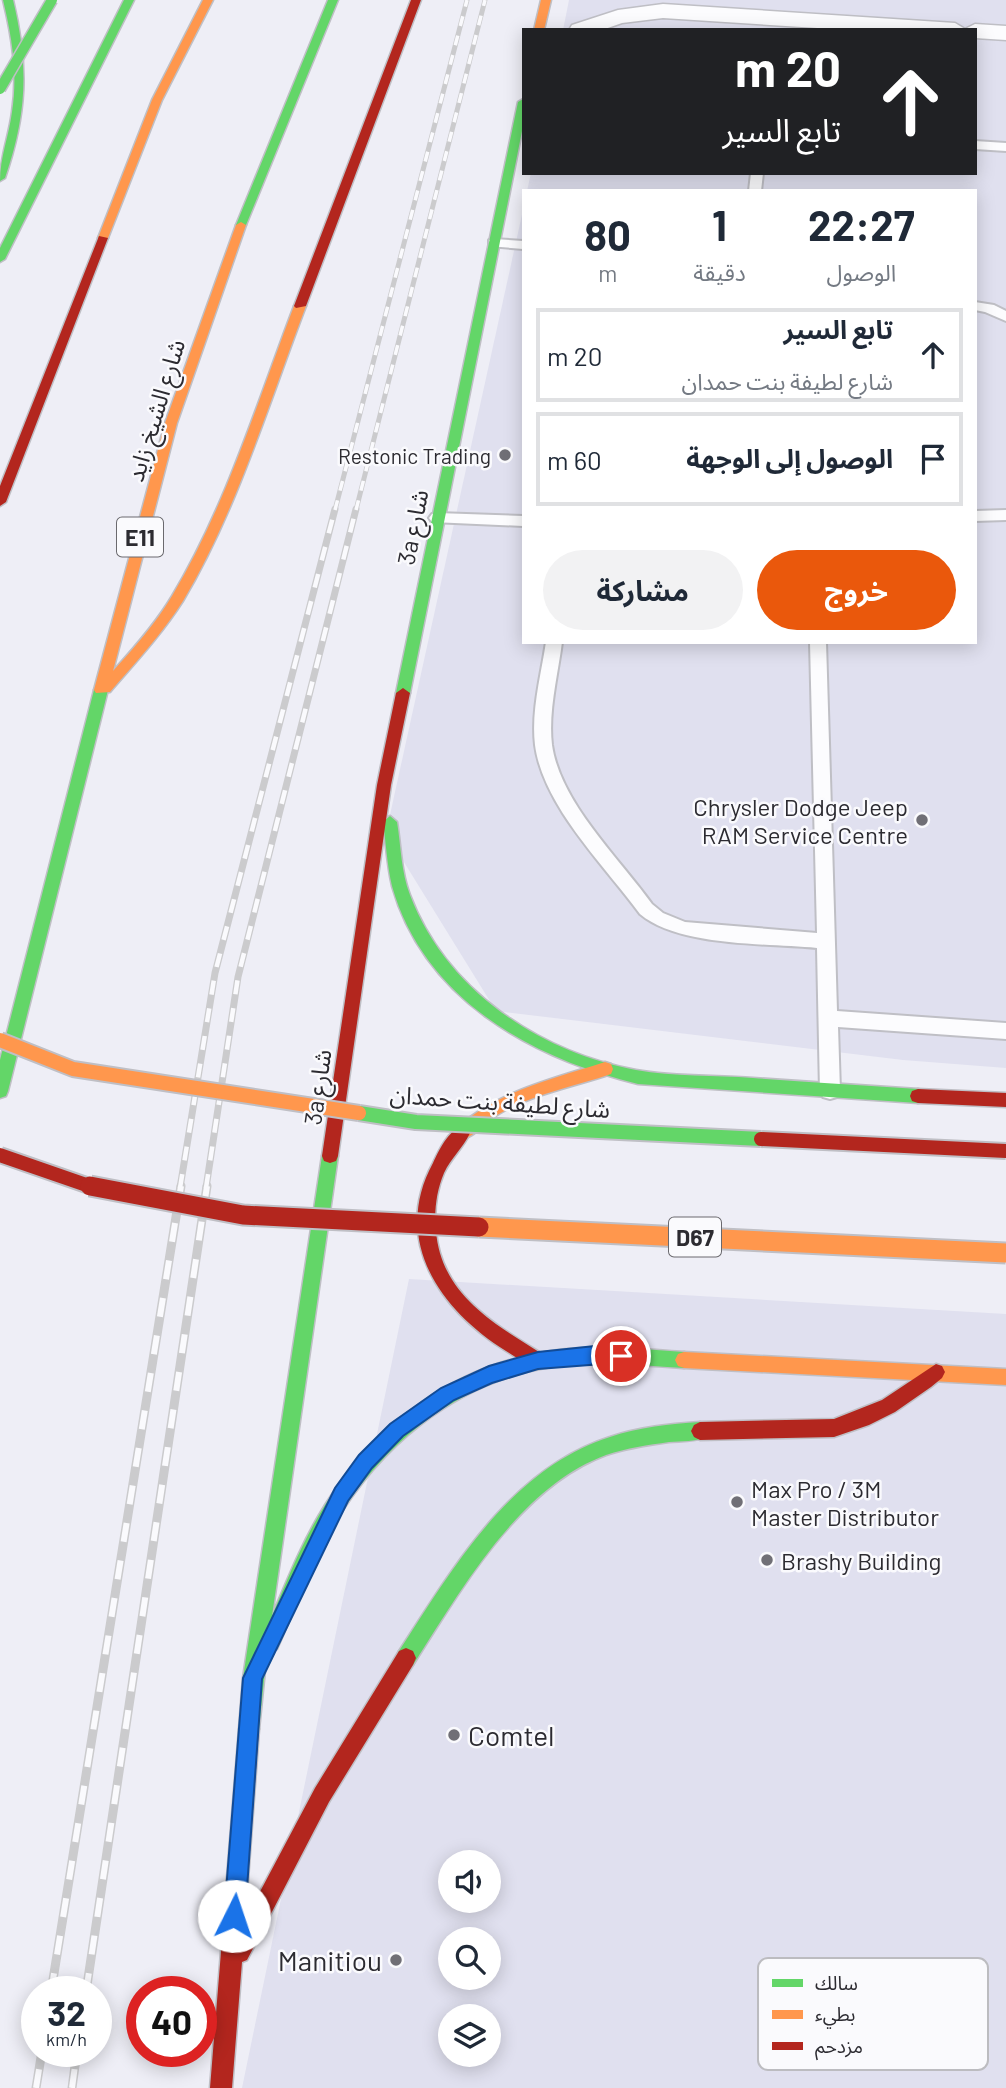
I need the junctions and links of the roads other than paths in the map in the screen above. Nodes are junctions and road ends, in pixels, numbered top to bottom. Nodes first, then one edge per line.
1 (8, 0) edge
2 (24, 0) edge
3 (52, 0) edge
4 (129, 0) edge
5 (208, 0) edge
6 (333, 0) edge
7 (416, 0) edge
8 (547, 0) edge
9 (627, 0) edge
10 (663, 11) junction
11 (777, 24) edge
12 (540, 28) edge
13 (586, 28) edge
14 (896, 28) edge
15 (977, 31) edge
16 (1006, 33) edge
17 (0, 36) edge
18 (0, 89) edge
19 (522, 107) edge
20 (977, 145) edge
21 (1006, 147) edge
22 (0, 178) edge
23 (494, 243) junction
24 (522, 245) edge
25 (0, 259) edge
26 (977, 306) edge
27 (1006, 317) edge
28 (0, 502) edge
29 (1006, 515) edge
30 (977, 516) edge
31 (437, 518) junction
32 (522, 521) edge
33 (554, 644) edge
34 (818, 644) edge
35 (99, 696) junction
36 (384, 785) junction
37 (827, 941) junction
38 (829, 1018) junction
39 (1006, 1031) edge
40 (0, 1040) edge
41 (605, 1069) junction
42 (0, 1091) edge
43 (830, 1091) junction
44 (1006, 1100) edge
45 (1006, 1152) edge
46 (0, 1155) edge
47 (1006, 1252) edge
48 (538, 1361) junction
49 (936, 1372) junction
50 (1006, 1377) edge
51 (253, 1678) junction
52 (230, 1969) junction
53 (221, 2088) edge

1 - 22 main road
2 - 17 main road
3 - 18 main road, bridge
4 - 25 main road
5 - 28 main road
6 - 35 main road, شارع الشيخ زايد / E11
7 - 35 main road
8 - 12 main road
9 - 10 street
10 - 11 street
10 - 13 street
11 - 14 street
15 - 16 street
19 - 23 main road, 3a شارع
20 - 21 lane
23 - 24 lane
23 - 31 main road, 3a شارع
26 - 27 lane
29 - 30 lane
31 - 32 lane
31 - 36 main road, 3a شارع
33 - 37 lane
34 - 37 lane
35 - 42 main road, شارع الشيخ زايد / E11
36 - 41 main road, شارع لطيفة بنت حمدان
36 - 51 main road, 3a شارع
37 - 38 lane
38 - 39 lane
38 - 43 lane
40 - 45 main road, شارع لطيفة بنت حمدان, bridge
41 - 43 main road, شارع لطيفة بنت حمدان
41 - 48 main road
43 - 44 main road, شارع لطيفة بنت حمدان
46 - 47 main road, D67, bridge
48 - 49 main road
48 - 51 main road
49 - 50 main road
49 - 52 main road
51 - 52 main road, 3a شارع
52 - 53 main road, 3a شارع

